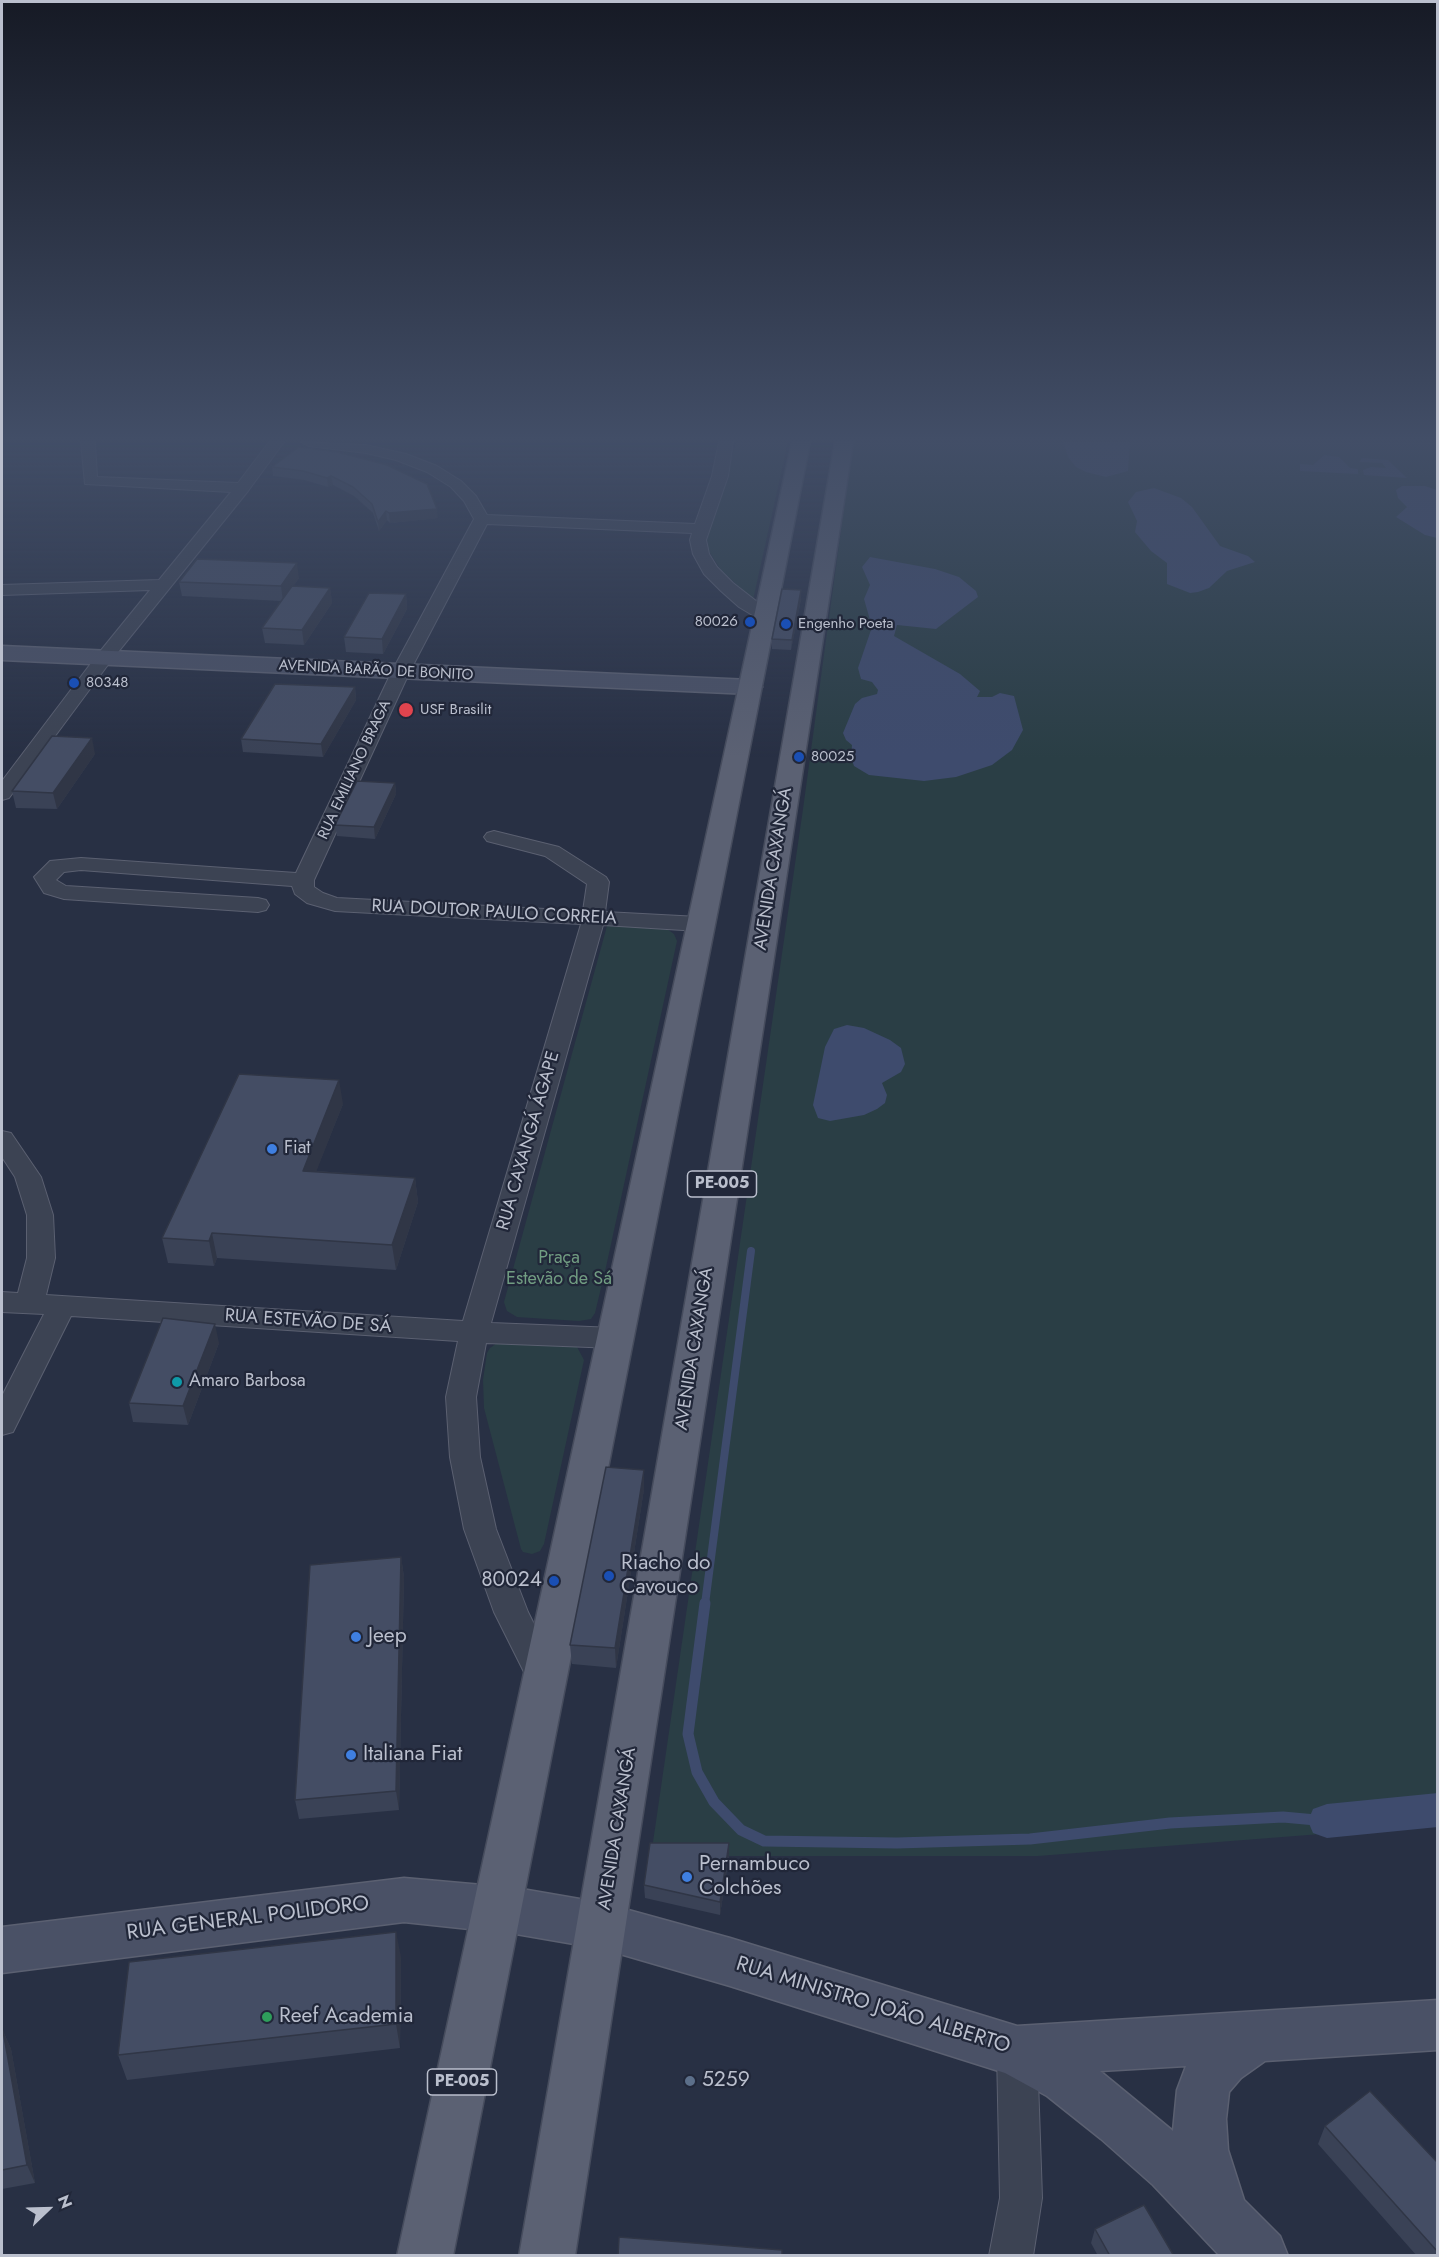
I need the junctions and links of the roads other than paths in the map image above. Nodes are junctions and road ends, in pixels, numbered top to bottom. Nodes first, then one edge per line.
1 (195, 547) edge
2 (467, 547) edge
3 (700, 547) edge
4 (779, 547) edge
5 (827, 547) edge
6 (164, 585) junction
7 (2, 590) edge
8 (765, 615) junction
9 (2, 653) edge
10 (104, 658) junction
11 (401, 671) junction
12 (750, 687) junction
13 (2, 794) edge
14 (494, 837) dead end
15 (303, 880) junction
16 (258, 905) dead end
17 (593, 920) junction
18 (699, 924) junction
19 (2, 1139) edge
20 (2, 1302) edge
21 (30, 1304) junction
22 (62, 1306) junction
23 (474, 1332) junction
24 (615, 1338) junction
25 (2, 1424) edge
26 (545, 1680) junction
27 (495, 1909) junction
28 (603, 1926) junction
29 (2, 1950) edge
30 (1437, 2025) edge
31 (1256, 2036) junction
32 (1017, 2051) junction
33 (1221, 2214) junction
34 (425, 2256) edge
35 (548, 2256) edge
36 (1011, 2256) edge
37 (1260, 2256) edge

1 - 6 street
2 - 11 street, RUA EMILIANO BRAGA
3 - 8 street
4 - 8 main road, PE-005
5 - 28 main road, AVENIDA CAXANGÁ / PE-005
6 - 7 street
6 - 10 street
8 - 12 main road, PE-005
9 - 10 street, AVENIDA BARÃO DE BONITO
10 - 11 street, AVENIDA BARÃO DE BONITO
10 - 13 street
11 - 12 street, AVENIDA BARÃO DE BONITO
11 - 15 street, RUA EMILIANO BRAGA
12 - 18 main road, PE-005
14 - 17 street, RUA CAXANGÁ ÁGAPE
15 - 16 street
15 - 17 street, RUA DOUTOR PAULO CORREIA
17 - 18 street, RUA DOUTOR PAULO CORREIA
17 - 23 street, RUA CAXANGÁ ÁGAPE
18 - 24 main road, PE-005
19 - 21 street
20 - 21 street, RUA ESTEVÃO DE SÁ
21 - 22 street, RUA ESTEVÃO DE SÁ
22 - 23 street, RUA ESTEVÃO DE SÁ
22 - 25 street
23 - 24 street, RUA ESTEVÃO DE SÁ
23 - 26 street, RUA CAXANGÁ ÁGAPE
24 - 26 main road, PE-005
26 - 27 main road, PE-005
27 - 28 street, RUA MINISTRO JOÃO ALBERTO
27 - 29 street, RUA GENERAL POLIDORO
27 - 34 main road, PE-005
28 - 32 street, RUA MINISTRO JOÃO ALBERTO
28 - 35 main road, AVENIDA CAXANGÁ / PE-005
30 - 31 street, RUA MINISTRO JOÃO ALBERTO
31 - 32 street, RUA MINISTRO JOÃO ALBERTO
31 - 33 street
32 - 33 street
32 - 36 street
33 - 37 street

